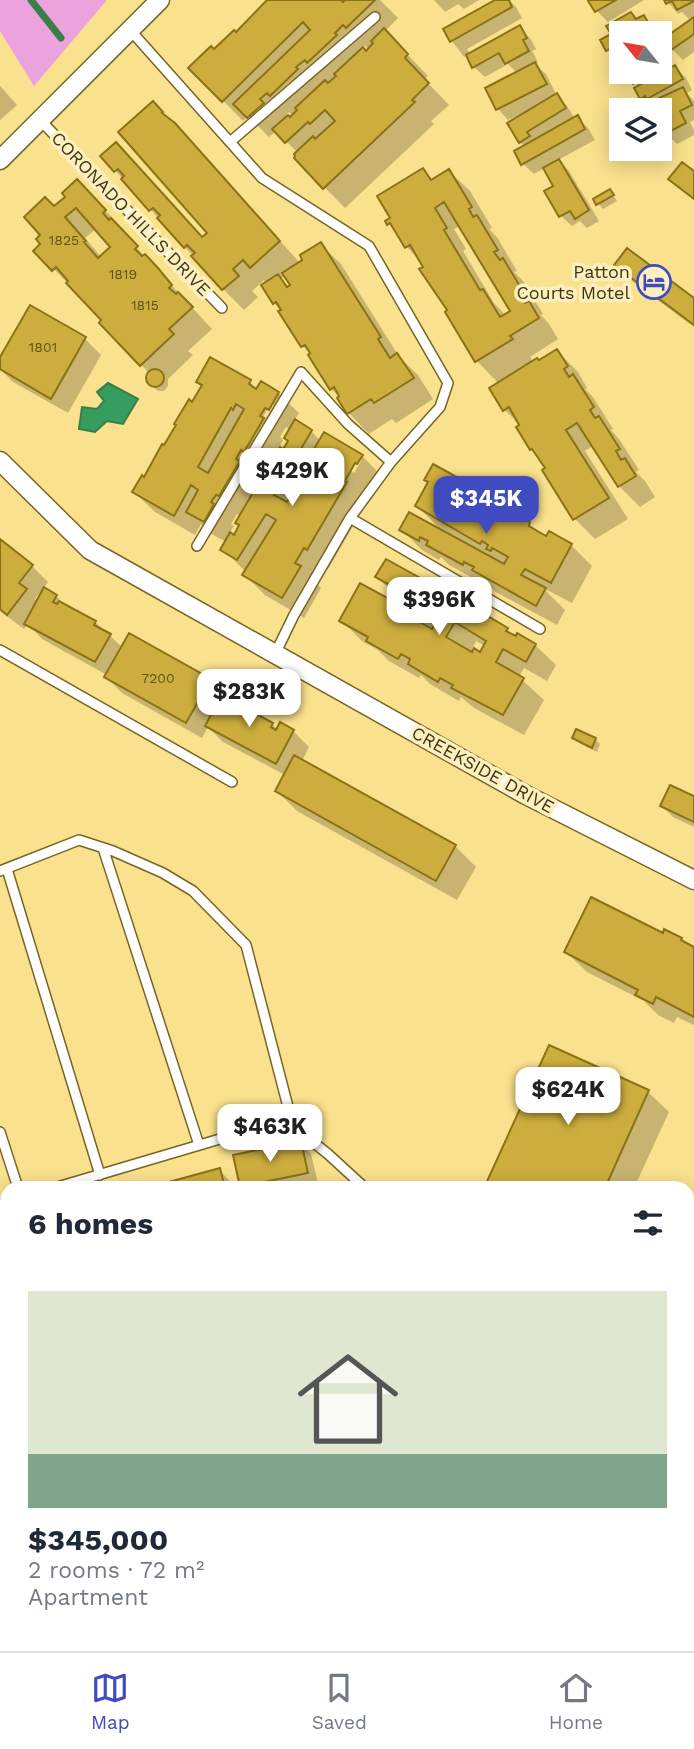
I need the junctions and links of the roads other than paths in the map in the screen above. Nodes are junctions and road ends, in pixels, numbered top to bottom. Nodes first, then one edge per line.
1 (160, 0) edge
2 (376, 17) dead end
3 (131, 31) junction
4 (40, 120) junction
5 (230, 142) junction
6 (0, 160) edge
7 (222, 308) dead end
8 (0, 461) edge
9 (391, 462) junction
10 (350, 518) junction
11 (197, 546) dead end
12 (540, 629) dead end
13 (0, 650) edge
14 (275, 654) junction
15 (232, 782) dead end
16 (103, 848) junction
17 (4, 870) edge
18 (694, 880) edge
19 (293, 1126) junction
20 (0, 1132) edge
21 (199, 1145) junction
22 (100, 1175) junction
23 (16, 1181) edge
24 (79, 1181) edge
25 (357, 1181) edge

1 - 3 street, CORONADO HILLS DRIVE
2 - 5 lane
3 - 4 street, CORONADO HILLS DRIVE
3 - 5 lane
4 - 6 street, CORONADO HILLS DRIVE
4 - 7 lane, CORONADO HILLS DRIVE
5 - 9 lane
8 - 14 street, CREEKSIDE DRIVE
9 - 10 lane
9 - 11 lane
10 - 12 lane
10 - 14 lane
13 - 15 lane
14 - 18 street, CREEKSIDE DRIVE
16 - 17 lane
16 - 19 lane
16 - 21 lane
17 - 22 lane
19 - 21 lane
19 - 25 lane
20 - 23 lane
21 - 22 lane
22 - 24 lane

